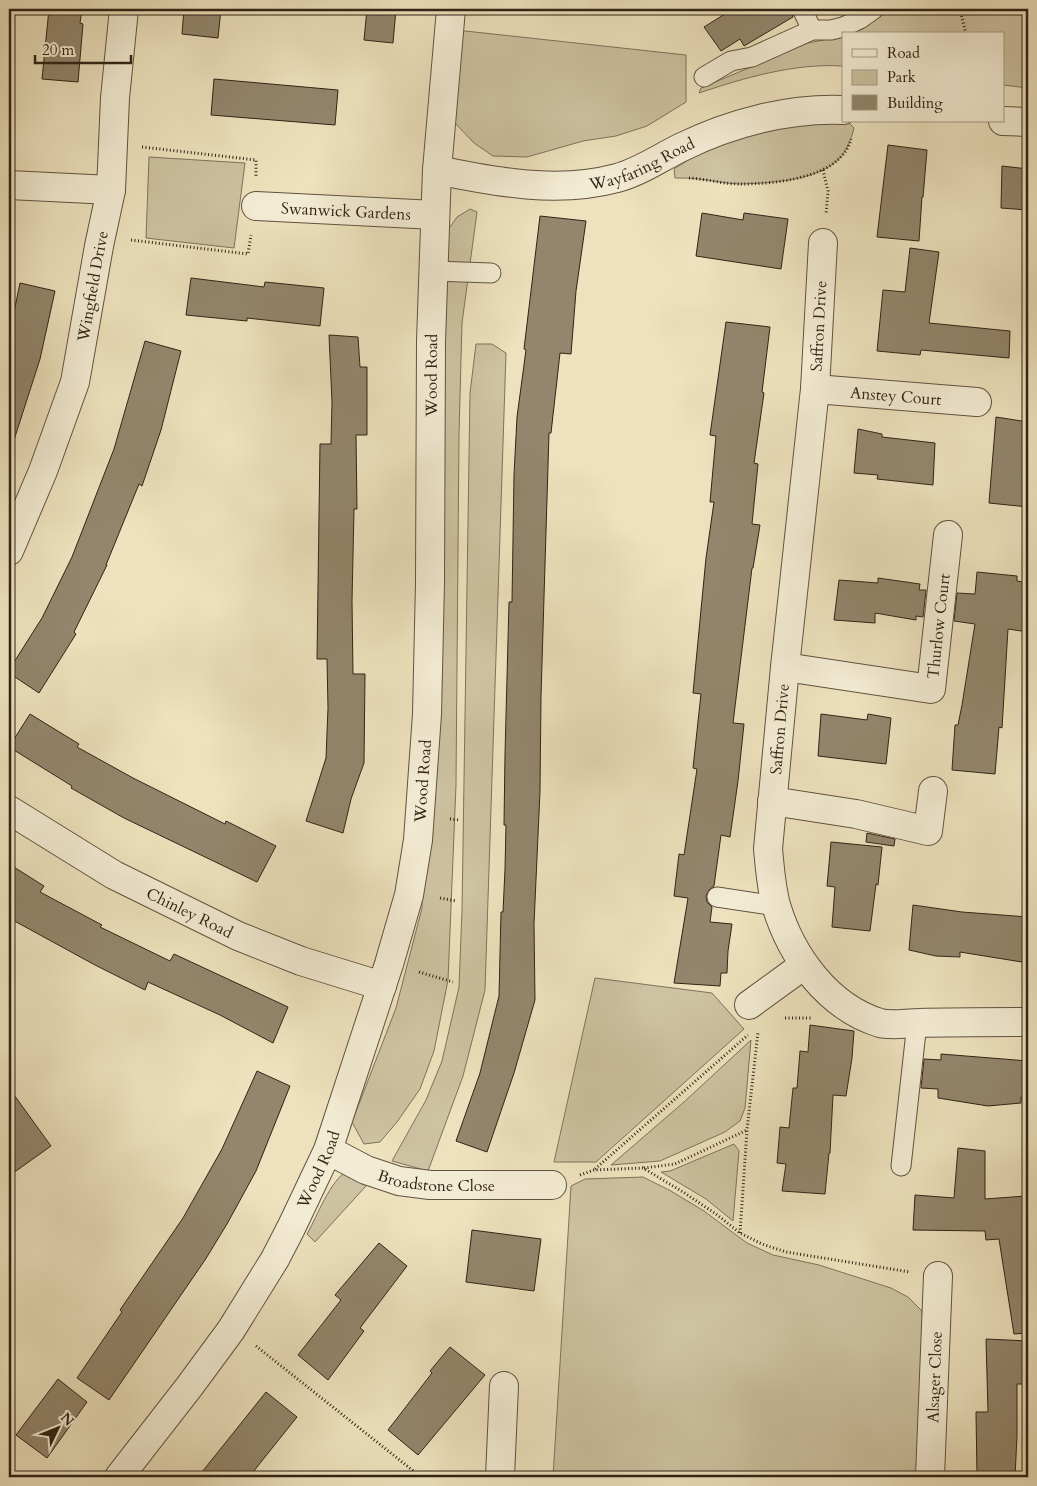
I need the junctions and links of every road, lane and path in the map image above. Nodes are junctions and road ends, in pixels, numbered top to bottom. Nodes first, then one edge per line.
1 (124, 9) edge
2 (451, 9) edge
3 (802, 9) edge
4 (874, 9) edge
5 (960, 9) edge
6 (812, 30) junction
7 (966, 32) edge
8 (704, 77) dead end
9 (842, 110) edge
10 (1004, 121) edge
11 (1028, 122) edge
12 (113, 143) junction
13 (437, 170) junction
14 (823, 170) dead end
15 (9, 185) edge
16 (111, 190) junction
17 (256, 206) junction
18 (436, 216) junction
19 (101, 236) junction
20 (823, 243) joint
21 (433, 271) junction
22 (491, 273) dead end
23 (815, 389) junction
24 (977, 402) dead end
25 (948, 535) dead end
26 (9, 551) edge
27 (785, 668) junction
28 (933, 791) dead end
29 (772, 801) junction
30 (9, 810) edge
31 (717, 897) dead end
32 (776, 906) junction
33 (804, 965) junction
34 (386, 975) junction
35 (453, 982) dead end
36 (749, 1005) dead end
37 (818, 1018) dead end
38 (776, 1019) dead end
39 (1028, 1022) edge
40 (917, 1023) junction
41 (747, 1130) junction
42 (328, 1150) junction
43 (901, 1166) dead end
44 (643, 1168) junction
45 (594, 1170) junction
46 (552, 1184) joint
47 (740, 1233) junction
48 (938, 1276) joint
49 (254, 1344) dead end
50 (504, 1386) dead end
51 (119, 1477) edge
52 (421, 1477) edge
53 (500, 1477) edge
54 (930, 1477) edge

1 - 12 street, Wingfield Drive
2 - 13 street, Wood Road
3 - 6 lane
4 - 6 lane
5 - 7 path
6 - 8 lane
9 - 13 street, Wayfaring Road
10 - 11 street
12 - 16 street, Wingfield Drive
12 - 17 path
13 - 18 street, Wood Road
14 - 20 path
15 - 16 street
16 - 19 street, Wingfield Drive
17 - 18 street, Swanwick Gardens
17 - 19 path
18 - 21 street, Wood Road
19 - 26 street, Wingfield Drive
20 - 23 street, Saffron Drive
21 - 22 lane
21 - 34 street, Wood Road
23 - 24 street, Anstey Court
23 - 27 street, Saffron Drive
25 - 27 street, Thurlow Court
27 - 29 street, Saffron Drive
28 - 29 street
29 - 32 street, Saffron Drive
30 - 34 street, Chinley Road
31 - 32 lane
32 - 33 street, Saffron Drive
33 - 36 street
33 - 40 street, Saffron Drive
34 - 35 path
34 - 42 street, Wood Road
37 - 38 path
39 - 40 street, Saffron Drive
40 - 43 lane
41 - 44 path
41 - 45 path
41 - 47 path
42 - 46 street, Broadstone Close
42 - 51 street, Wood Road
44 - 45 path
44 - 47 path
45 - 46 path
47 - 48 path
48 - 54 street, Alsager Close
49 - 52 path
50 - 53 street

